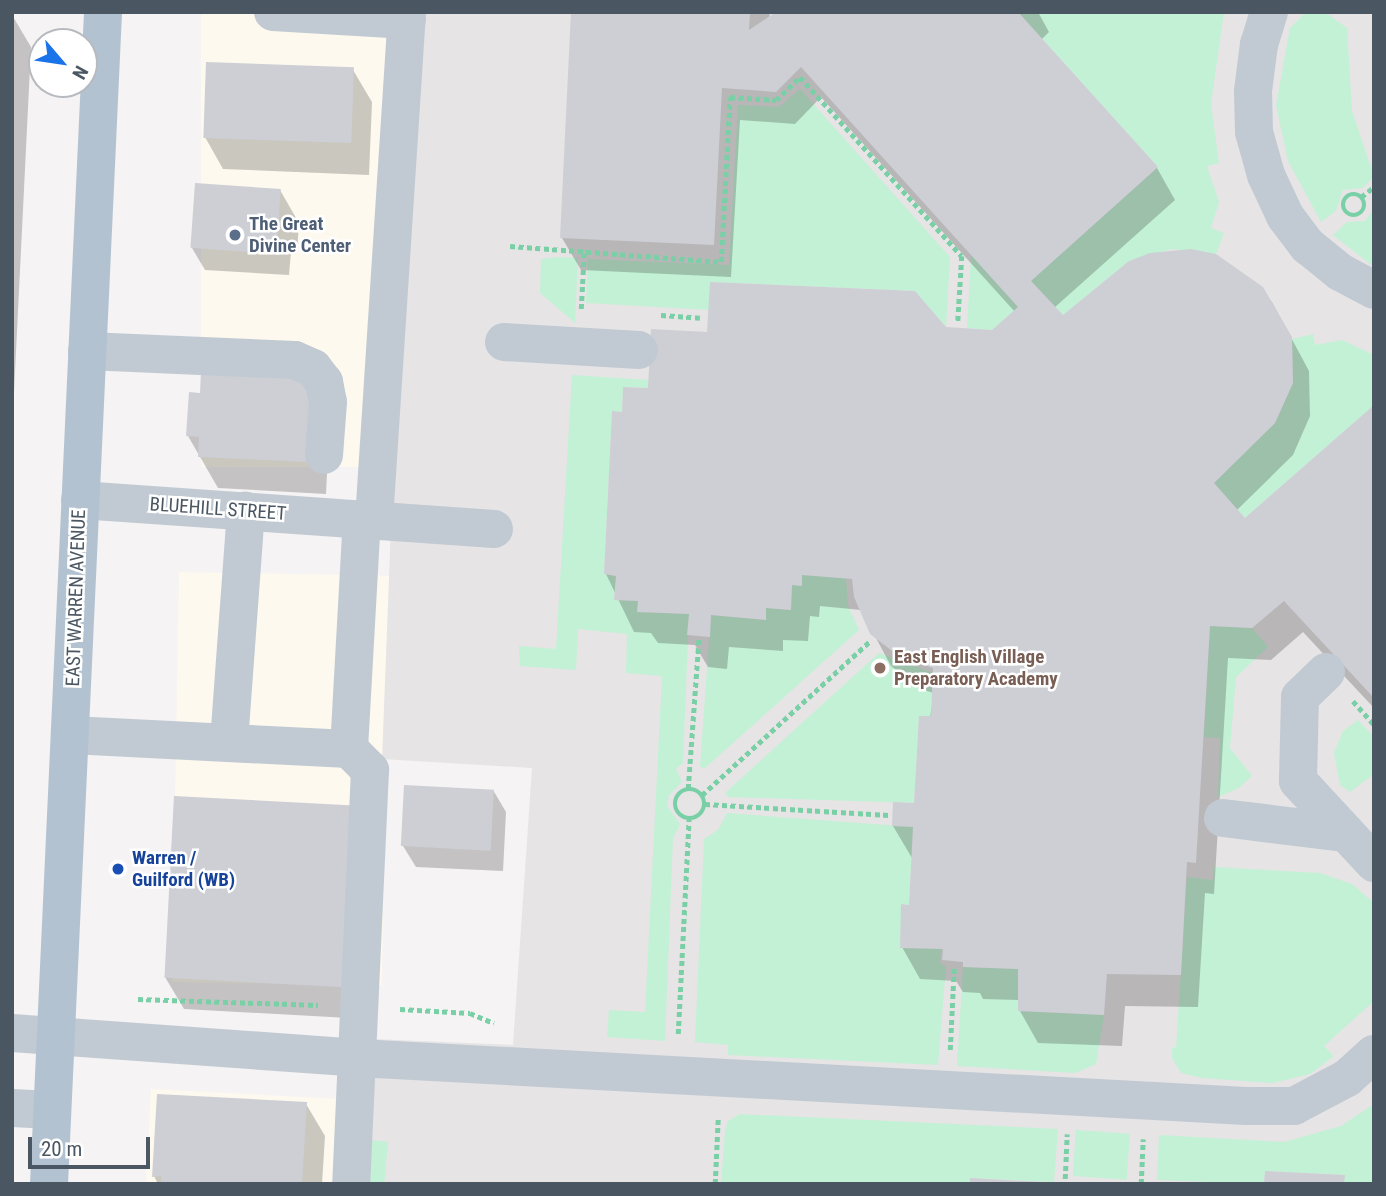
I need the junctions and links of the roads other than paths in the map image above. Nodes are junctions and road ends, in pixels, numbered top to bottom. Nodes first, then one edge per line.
1 (103, 12) edge
2 (272, 12) edge
3 (1269, 12) edge
4 (407, 16) edge
5 (1374, 290) edge
6 (643, 332) road end
7 (504, 342) dead end
8 (87, 351) junction
9 (324, 455) dead end
10 (80, 500) junction
11 (246, 511) junction
12 (364, 519) junction
13 (494, 529) dead end
14 (1338, 685) road end
15 (71, 735) junction
16 (229, 742) junction
17 (349, 749) junction
18 (1223, 818) dead end
19 (1346, 833) junction
20 (1374, 863) edge
21 (12, 1034) edge
22 (56, 1037) junction
23 (1374, 1054) edge
24 (357, 1058) junction
25 (12, 1108) edge
26 (52, 1110) junction
27 (49, 1184) edge
28 (351, 1184) edge

1 - 8 main road, EAST WARREN AVENUE
2 - 4 street
3 - 5 street
4 - 12 street
6 - 7 street
8 - 9 street
8 - 10 main road, EAST WARREN AVENUE
10 - 11 street, BLUEHILL STREET
10 - 15 main road, EAST WARREN AVENUE
11 - 12 street, BLUEHILL STREET
11 - 16 street
12 - 13 street, BLUEHILL STREET
12 - 17 street
14 - 19 street
15 - 16 street
15 - 22 main road, EAST WARREN AVENUE
16 - 17 street
17 - 24 street
18 - 19 street
19 - 20 street
21 - 22 street
22 - 24 street
22 - 26 main road, EAST WARREN AVENUE
23 - 24 street
24 - 28 street
25 - 26 street
26 - 27 main road, EAST WARREN AVENUE

